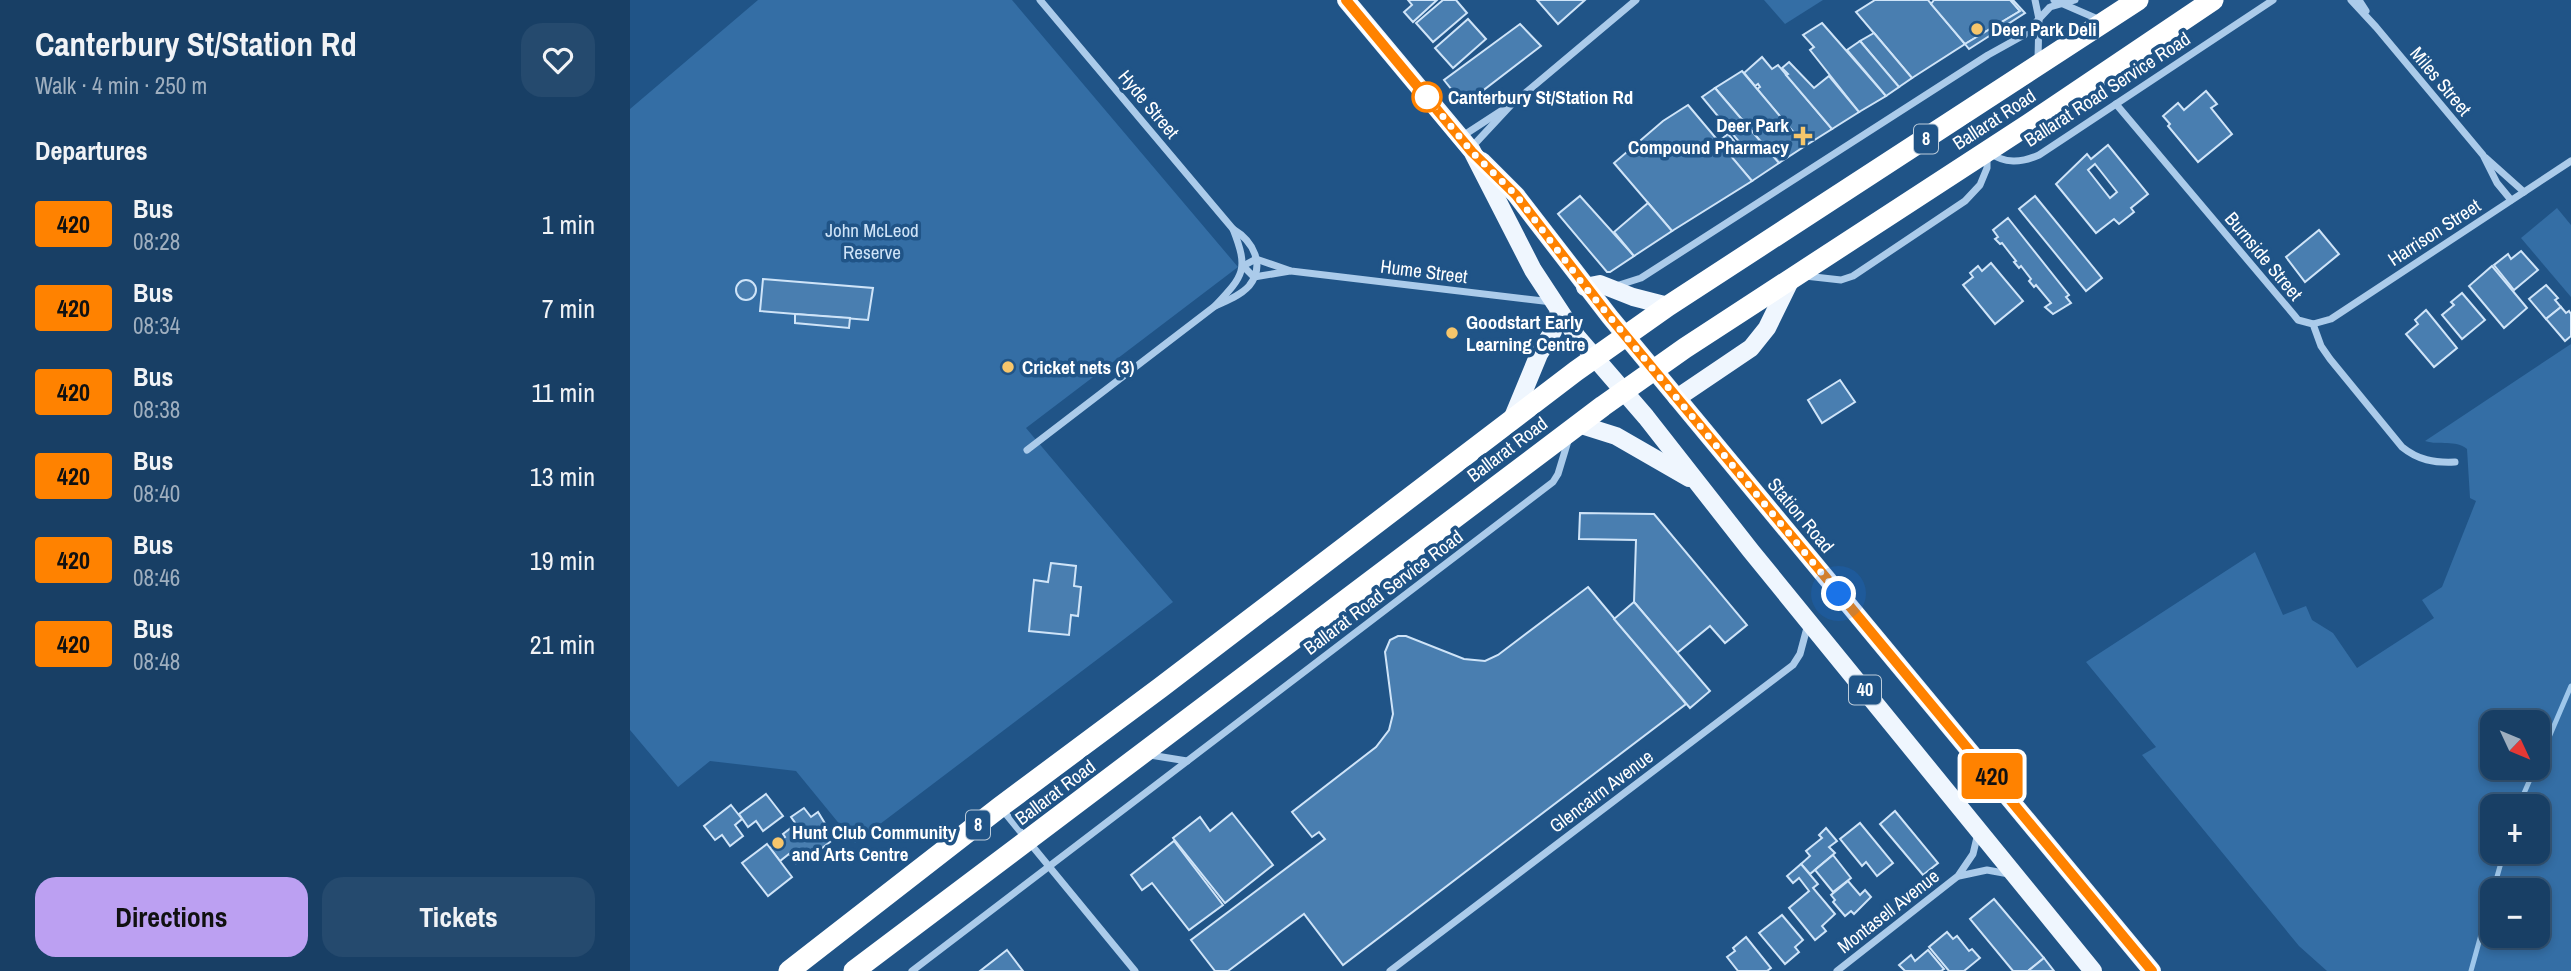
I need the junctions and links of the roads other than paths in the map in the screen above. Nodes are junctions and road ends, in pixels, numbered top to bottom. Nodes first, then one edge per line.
1 (1040, 0) edge
2 (1346, 0) edge
3 (1636, 0) edge
4 (2035, 0) edge
5 (2054, 0) edge
6 (2075, 0) edge
7 (2138, 0) edge
8 (2213, 0) edge
9 (2273, 0) edge
10 (2351, 0) edge
11 (2359, 0) edge
12 (2063, 4) junction
13 (2039, 19) junction
14 (2104, 22) junction
15 (2376, 27) junction
16 (2034, 69) junction
17 (2116, 104) junction
18 (1511, 106) junction
19 (1467, 146) junction
20 (1987, 151) junction
21 (2483, 155) junction
22 (2571, 161) edge
23 (2524, 192) junction
24 (2511, 200) junction
25 (1233, 229) junction
26 (1256, 259) junction
27 (1243, 267) junction
28 (1291, 271) junction
29 (1794, 276) junction
30 (1254, 277) junction
31 (1585, 287) junction
32 (1606, 287) junction
33 (1216, 306) junction
34 (1668, 306) junction
35 (1556, 307) junction
36 (2313, 324) junction
37 (1626, 335) junction
38 (1593, 359) junction
39 (1654, 370) junction
40 (1623, 391) junction
41 (1677, 398) junction
42 (1513, 417) junction
43 (1574, 427) junction
44 (1027, 450) dead end
45 (2455, 462) dead end
46 (1698, 483) junction
47 (1809, 620) junction
48 (1143, 754) junction
49 (1187, 761) junction
50 (1000, 807) junction
51 (1978, 830) junction
52 (1027, 841) junction
53 (1048, 867) junction
54 (1958, 876) junction
55 (2016, 877) junction
56 (789, 971) edge
57 (854, 971) edge
58 (912, 971) edge
59 (1135, 971) edge
60 (1390, 971) edge
61 (1837, 971) edge
62 (2093, 971) edge
63 (2152, 971) edge

1 - 25 street, Hyde Street
2 - 19 main road, Station Road / 40
3 - 18 street
4 - 13 street
5 - 12 street
6 - 12 street
7 - 14 highway, Ballarat Road / 8
8 - 20 highway, Ballarat Road / 8
9 - 17 street, Ballarat Road Service Road
10 - 15 street, Miles Street
11 - 15 street, Miles Street
12 - 13 street
12 - 14 street
13 - 16 street
13 - 32 street
14 - 16 highway, Ballarat Road / 8
15 - 21 street, Miles Street
16 - 34 highway, Ballarat Road / 8
17 - 20 street, Ballarat Road Service Road
17 - 36 street, Burnside Street
18 - 19 street
18 - 19 street
19 - 31 main road, Station Road / 40
19 - 35 main road, Station Road / 40
20 - 29 highway, Ballarat Road / 8
20 - 29 street
21 - 23 street, Miles Street
21 - 24 street, Miles Street
22 - 23 street, Harrison Street
23 - 24 street, Harrison Street
24 - 36 street, Harrison Street
25 - 26 street, Hyde Street
25 - 27 street, Hyde Street
26 - 27 street
26 - 28 street, Hume Street
26 - 30 street
27 - 30 street
27 - 33 street
28 - 30 street, Hume Street
28 - 35 street, Hume Street
29 - 39 highway, Ballarat Road / 8
29 - 41 main road
30 - 33 street
31 - 32 main road
31 - 37 main road, Station Road / 40
32 - 34 main road
33 - 44 street
34 - 37 highway, Ballarat Road / 8
35 - 38 main road, Station Road / 40
35 - 42 main road
36 - 45 street
37 - 38 highway, Ballarat Road / 8
37 - 39 main road, Station Road / 40
38 - 40 main road, Station Road / 40
38 - 42 highway, Ballarat Road / 8
39 - 40 highway, Ballarat Road / 8
39 - 41 main road, Station Road / 40
40 - 43 highway, Ballarat Road / 8
40 - 46 main road, Station Road / 40
41 - 63 main road, Station Road / 40
42 - 50 highway, Ballarat Road / 8
43 - 46 main road
43 - 48 highway, Ballarat Road / 8
43 - 49 street, Ballarat Road Service Road
46 - 47 main road, Station Road / 40
47 - 51 main road, Station Road / 40
47 - 60 street, Glencairn Avenue
48 - 49 street
48 - 52 highway, Ballarat Road / 8
49 - 53 street, Ballarat Road Service Road
50 - 52 street
50 - 56 highway, Ballarat Road / 8
51 - 54 street, Montasell Avenue
51 - 55 main road, Station Road / 40
52 - 53 street
52 - 57 highway, Ballarat Road / 8
53 - 58 street, Ballarat Road Service Road
53 - 59 street
54 - 55 street, Montasell Avenue
54 - 61 street, Montasell Avenue
55 - 62 main road, Station Road / 40

